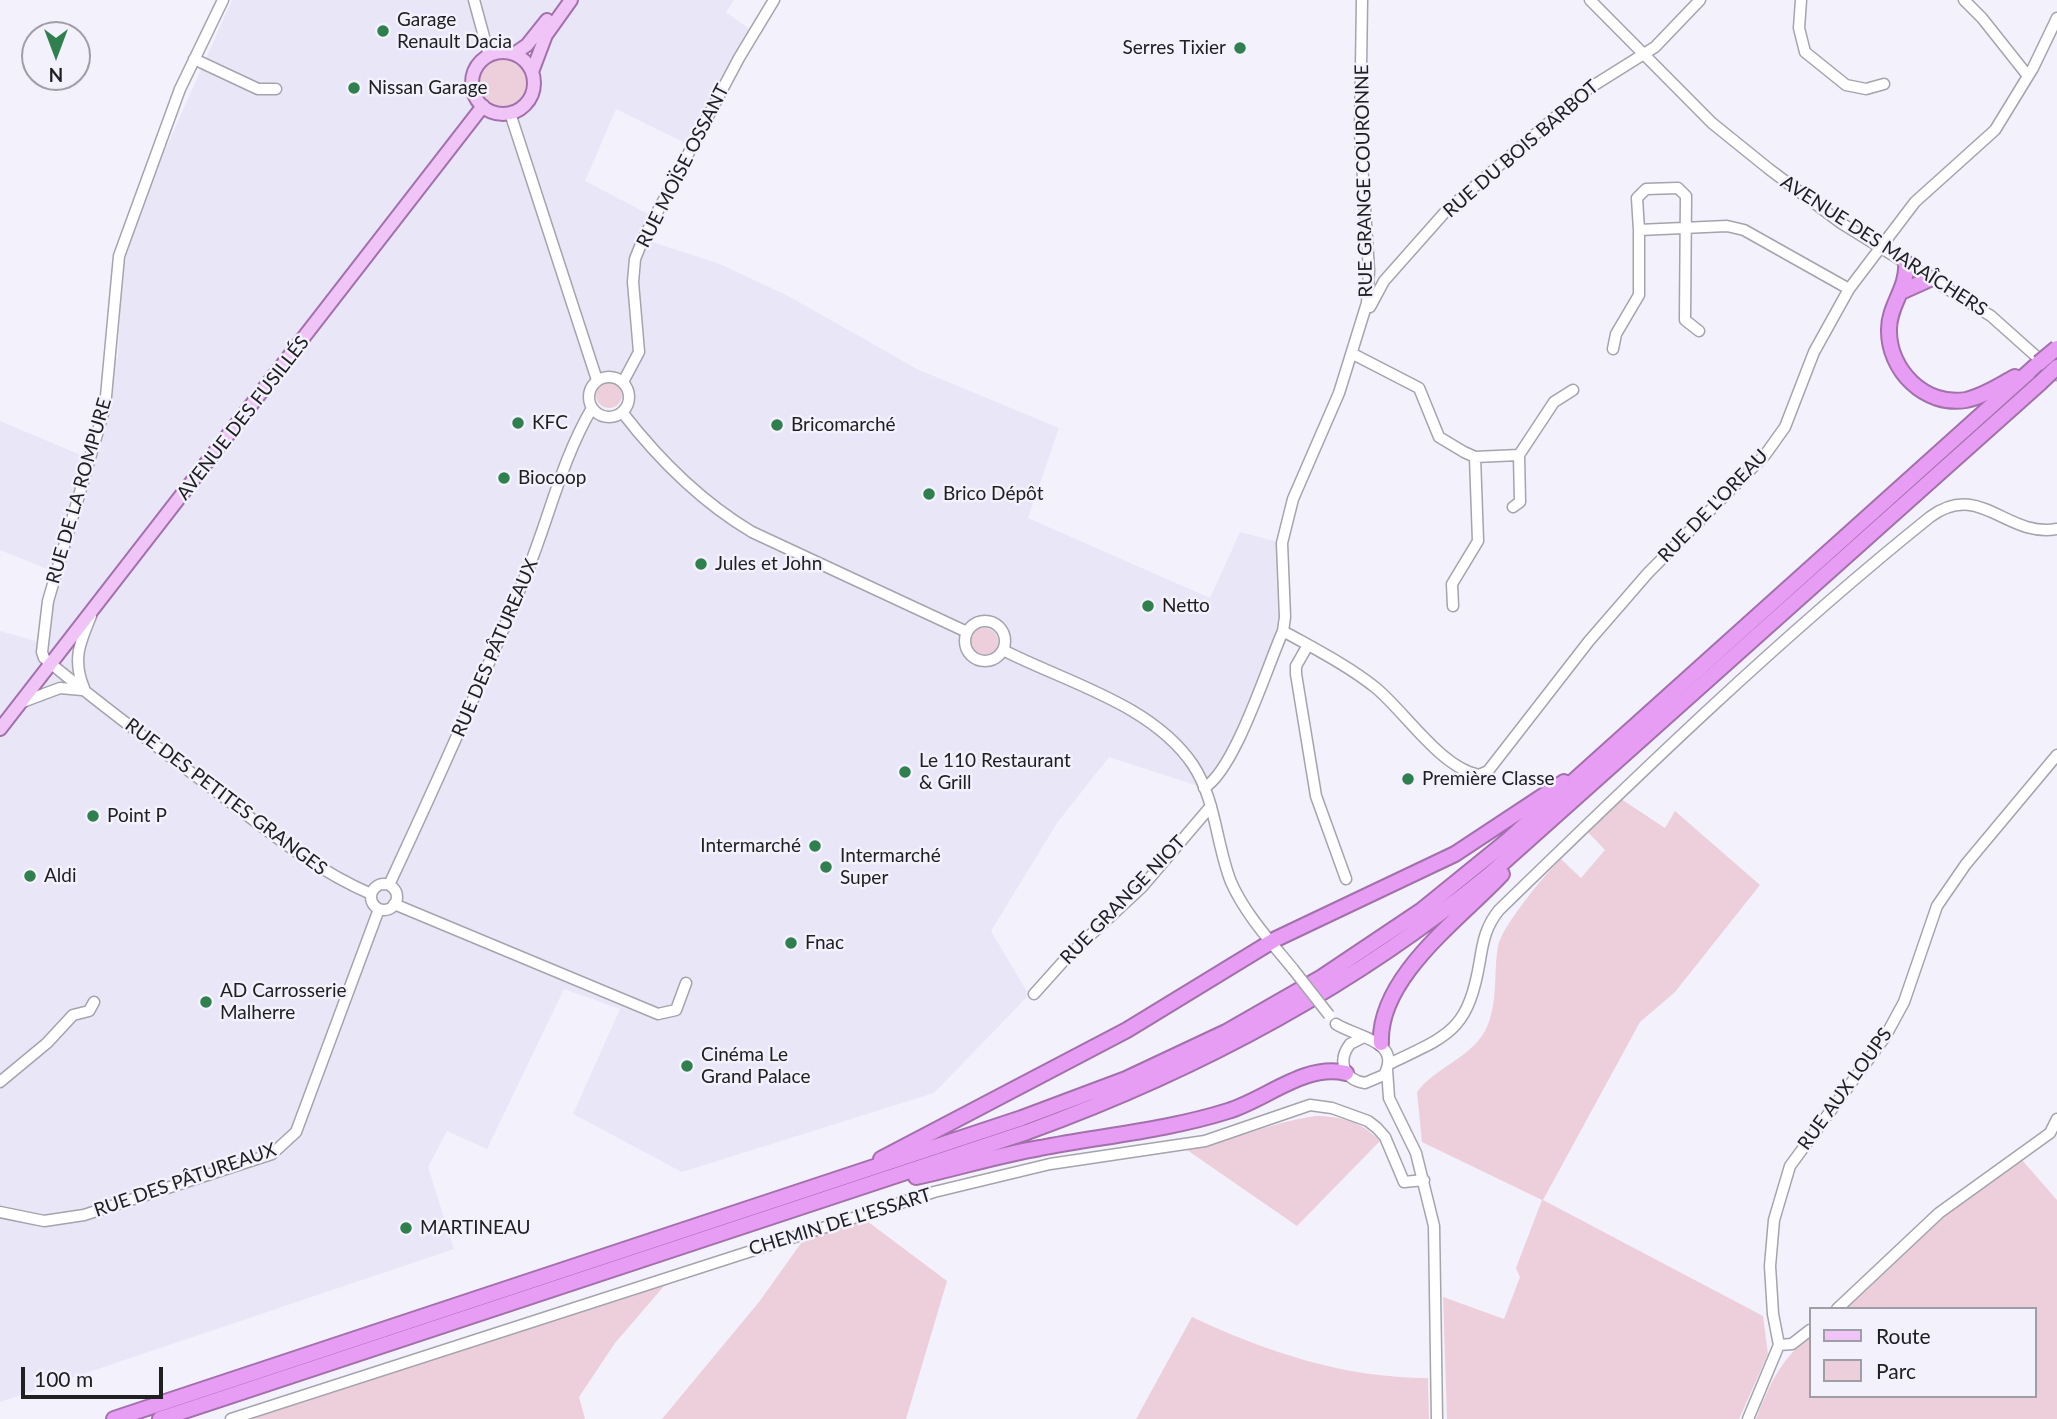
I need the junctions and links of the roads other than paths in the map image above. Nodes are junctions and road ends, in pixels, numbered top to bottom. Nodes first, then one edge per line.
1 (223, 0) edge
2 (474, 0) edge
3 (561, 0) edge
4 (571, 0) edge
5 (774, 0) edge
6 (1362, 0) edge
7 (1590, 0) edge
8 (1700, 0) edge
9 (1801, 0) edge
10 (1964, 0) edge
11 (2057, 18) edge
12 (514, 54) junction
13 (489, 55) junction
14 (1643, 55) junction
15 (194, 58) junction
16 (532, 72) junction
17 (2028, 76) junction
18 (1884, 84) dead end
19 (276, 89) dead end
20 (483, 106) junction
21 (510, 113) junction
22 (1686, 228) junction
23 (1639, 229) junction
24 (1879, 246) junction
25 (1906, 262) junction
26 (1932, 278) junction
27 (1384, 281) junction
28 (1370, 283) junction
29 (1849, 289) junction
30 (1903, 291) junction
31 (1364, 319) junction
32 (1699, 331) dead end
33 (1613, 348) dead end
34 (2057, 348) edge
35 (1353, 354) junction
36 (2057, 367) edge
37 (2034, 372) junction
38 (2057, 375) edge
39 (597, 380) junction
40 (623, 382) junction
41 (1573, 390) dead end
42 (592, 408) junction
43 (622, 412) junction
44 (1519, 455) junction
45 (1475, 457) junction
46 (1513, 508) dead end
47 (2057, 529) edge
48 (1453, 606) dead end
49 (93, 610) junction
50 (1283, 631) junction
51 (967, 632) junction
52 (1308, 645) junction
53 (1003, 650) junction
54 (51, 664) junction
55 (86, 691) junction
56 (20, 703) junction
57 (0, 729) edge
58 (2057, 755) edge
59 (1590, 766) junction
60 (1205, 788) junction
61 (1211, 806) junction
62 (1548, 824) junction
63 (1346, 878) dead end
64 (389, 885) junction
65 (371, 894) junction
66 (394, 904) junction
67 (379, 909) junction
68 (1271, 942) junction
69 (686, 983) dead end
70 (1034, 994) dead end
71 (94, 1002) dead end
72 (1336, 1024) junction
73 (1364, 1037) junction
74 (1383, 1046) junction
75 (1345, 1050) junction
76 (1412, 1053) junction
77 (1388, 1066) junction
78 (1346, 1073) junction
79 (0, 1082) edge
80 (1365, 1083) junction
81 (1389, 1098) junction
82 (2057, 1119) edge
83 (849, 1176) junction
84 (1424, 1180) junction
85 (846, 1192) junction
86 (0, 1212) edge
87 (1839, 1307) edge
88 (1808, 1332) edge
89 (1779, 1345) junction
90 (114, 1419) edge
91 (160, 1419) edge
92 (231, 1419) edge
93 (1437, 1419) edge
94 (1748, 1419) edge

1 - 15 street, RUE DE LA ROMPURE
2 - 13 street
3 - 12 main road
4 - 16 main road
5 - 40 street, RUE MOÏSE OSSANT
6 - 28 street, RUE GRANGE COURONNE
7 - 14 street, AVENUE DES MARAÎCHERS
8 - 14 street, RUE DU BOIS BARBOT
9 - 18 street
10 - 17 street
11 - 17 street, RUE DE L'OREAU
12 - 13 main road
12 - 16 main road
13 - 20 main road
14 - 24 street, AVENUE DES MARAÎCHERS
14 - 27 street, RUE DU BOIS BARBOT
15 - 19 street
15 - 54 street, RUE DE LA ROMPURE
16 - 21 main road
17 - 24 street, RUE DE L'OREAU
20 - 21 main road
20 - 49 main road, AVENUE DES FUSILLÉS
21 - 39 street
22 - 23 street
22 - 23 street
22 - 29 street
22 - 32 street
23 - 33 street
24 - 25 street, AVENUE DES MARAÎCHERS
24 - 29 street, RUE DE L'OREAU
25 - 26 street, AVENUE DES MARAÎCHERS
25 - 30 highway
26 - 30 highway
26 - 38 street, AVENUE DES MARAÎCHERS
27 - 28 street
27 - 31 street, RUE DU BOIS BARBOT
28 - 31 street, RUE GRANGE COURONNE
29 - 52 street, RUE DE L'OREAU
30 - 37 highway
31 - 35 street, RUE GRANGE COURONNE
34 - 37 highway, bridge
35 - 45 street
35 - 50 street, RUE GRANGE COURONNE
36 - 37 highway, bridge
37 - 59 highway
37 - 62 highway
39 - 40 street
39 - 42 street
40 - 43 street
41 - 44 street
42 - 43 street
42 - 64 street, RUE DES PÂTUREAUX
43 - 51 street
44 - 45 street
44 - 46 street
45 - 48 street
47 - 76 street
49 - 54 main road, AVENUE DES FUSILLÉS
49 - 55 street
50 - 52 street, RUE DE L'OREAU
50 - 60 street, RUE GRANGE COURONNE
51 - 53 street
51 - 53 street
52 - 63 street
53 - 60 street
54 - 55 street, RUE DES PETITES GRANGES
54 - 56 main road, AVENUE DES FUSILLÉS
55 - 56 street
55 - 65 street, RUE DES PETITES GRANGES
56 - 57 main road, AVENUE DES FUSILLÉS
58 - 89 street, RUE AUX LOUPS
59 - 68 highway
59 - 83 highway
60 - 61 street
61 - 68 street
61 - 70 street, RUE GRANGE NIOT
62 - 74 highway
62 - 85 highway
64 - 65 street
64 - 66 street
65 - 67 street
66 - 67 street
66 - 69 street
67 - 86 street, RUE DES PÂTUREAUX
68 - 72 street, bridge
68 - 83 highway
71 - 79 street
72 - 73 street
72 - 75 street
73 - 74 street
73 - 75 street
74 - 76 street
74 - 77 street
75 - 78 street
76 - 77 street
77 - 80 street
77 - 81 street
78 - 80 street
78 - 85 highway
80 - 81 street
81 - 84 street
82 - 87 street
83 - 90 highway
84 - 92 street, CHEMIN DE L'ESSART
84 - 93 street
85 - 91 highway
88 - 89 street
89 - 94 street

